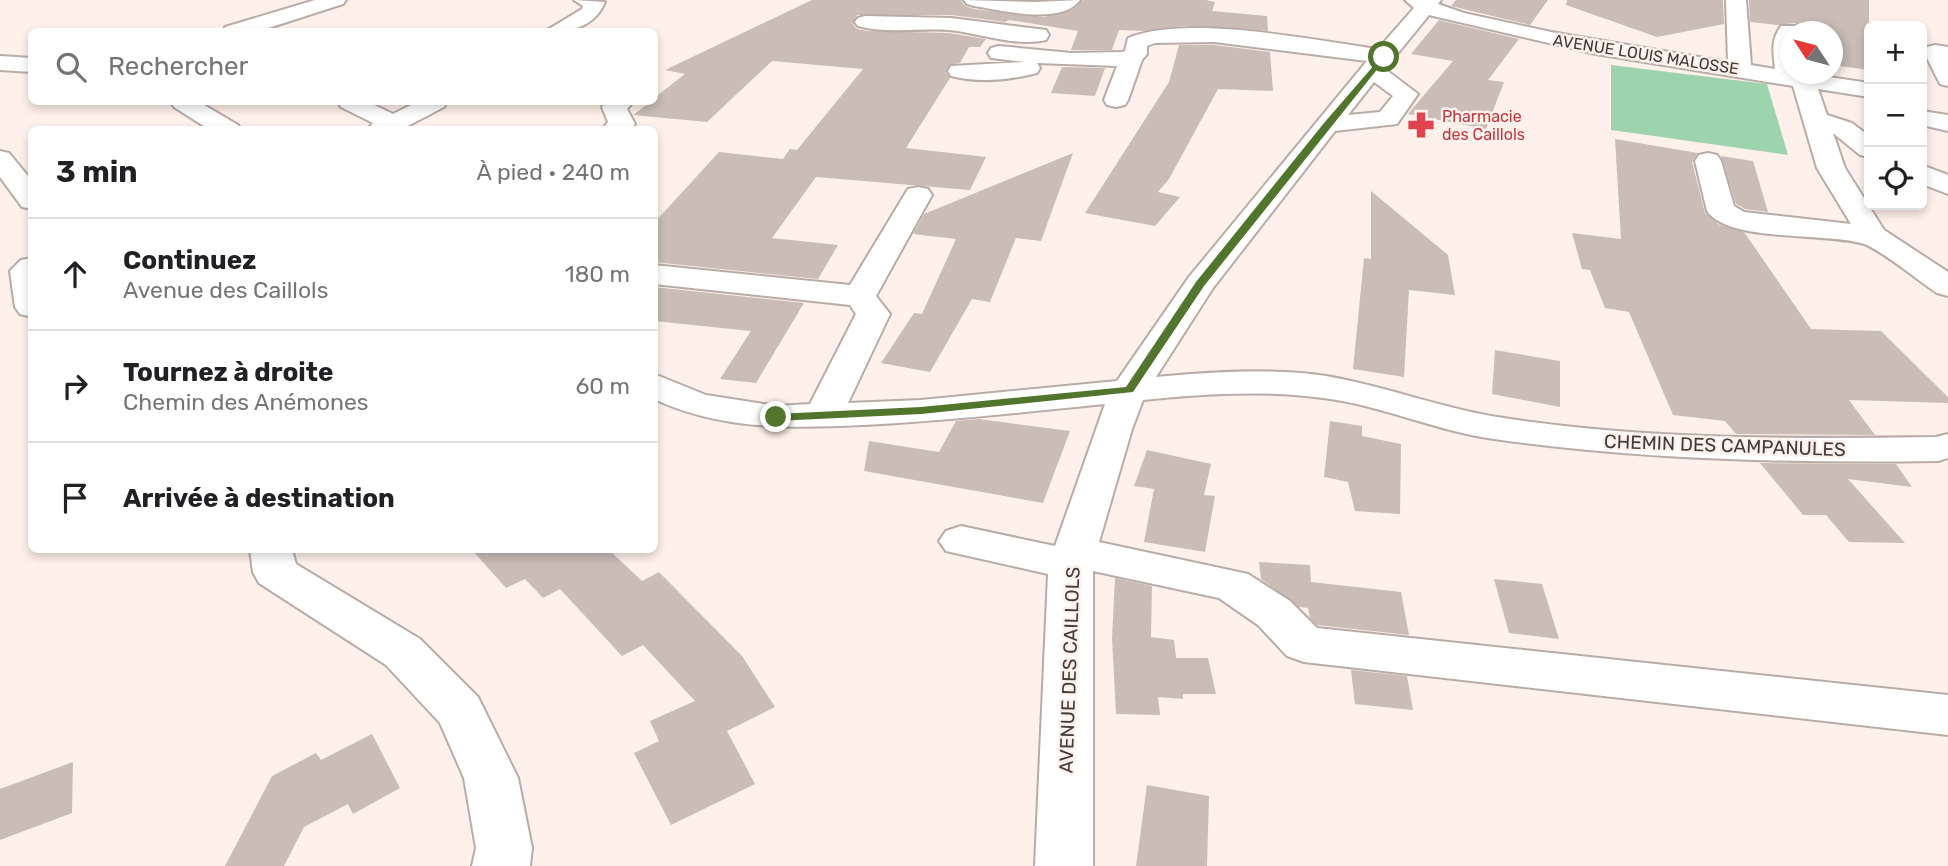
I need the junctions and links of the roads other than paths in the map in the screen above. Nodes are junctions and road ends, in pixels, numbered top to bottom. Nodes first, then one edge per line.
1 (261, 0) edge
2 (336, 0) edge
3 (583, 0) edge
4 (974, 0) edge
5 (1070, 0) edge
6 (1736, 0) edge
7 (1424, 2) edge
8 (297, 12) junction
9 (864, 22) dead end
10 (246, 28) edge
11 (562, 28) edge
12 (1111, 36) dead end
13 (1058, 47) junction
14 (1136, 48) junction
15 (999, 53) dead end
16 (1948, 54) edge
17 (1379, 64) junction
18 (1740, 69) junction
19 (959, 71) dead end
20 (1948, 79) edge
21 (1800, 84) edge
22 (1864, 90) edge
23 (1804, 93) junction
24 (1927, 99) edge
25 (1116, 100) dead end
26 (1948, 103) edge
27 (188, 105) edge
28 (354, 105) edge
29 (429, 105) edge
30 (617, 105) edge
31 (1864, 108) edge
32 (1927, 119) edge
33 (1948, 123) edge
34 (222, 126) edge
35 (385, 126) edge
36 (619, 126) edge
37 (1867, 147) edge
38 (0, 159) edge
39 (1708, 161) dead end
40 (1927, 174) edge
41 (1927, 176) edge
42 (1948, 179) edge
43 (1948, 186) edge
44 (918, 195) dead end
45 (28, 196) edge
46 (1873, 236) junction
47 (658, 274) edge
48 (1948, 286) edge
49 (860, 296) junction
50 (658, 387) edge
51 (1129, 390) junction
52 (822, 416) junction
53 (1948, 446) edge
54 (961, 541) dead end
55 (272, 553) edge
56 (1073, 558) junction
57 (1948, 715) edge
58 (501, 866) edge
59 (1064, 866) edge

1 - 8 street
2 - 8 street
3 - 11 street
4 - 5 street
6 - 18 street
7 - 17 street, AVENUE DES CAILLOLS
7 - 18 street, AVENUE LOUIS MALOSSE
8 - 10 street
9 - 13 street
12 - 14 street
13 - 14 street
13 - 15 street
13 - 19 street
14 - 17 street
14 - 25 street
16 - 20 street
17 - 51 street, AVENUE DES CAILLOLS
18 - 23 street, AVENUE LOUIS MALOSSE
21 - 23 street
22 - 23 street, AVENUE LOUIS MALOSSE
23 - 31 street
23 - 37 street
23 - 46 street
24 - 26 street
27 - 34 street
28 - 35 street
29 - 35 street
30 - 36 street
32 - 33 street
38 - 45 street
39 - 46 street
40 - 42 street
41 - 43 street
44 - 49 street
46 - 48 street
47 - 49 street
49 - 52 street
50 - 52 street, CHEMIN DES CAMPANULES
51 - 52 street, CHEMIN DES CAMPANULES
51 - 53 street, CHEMIN DES CAMPANULES
51 - 56 street, AVENUE DES CAILLOLS
54 - 56 street
55 - 58 street
56 - 57 street
56 - 59 street, AVENUE DES CAILLOLS

